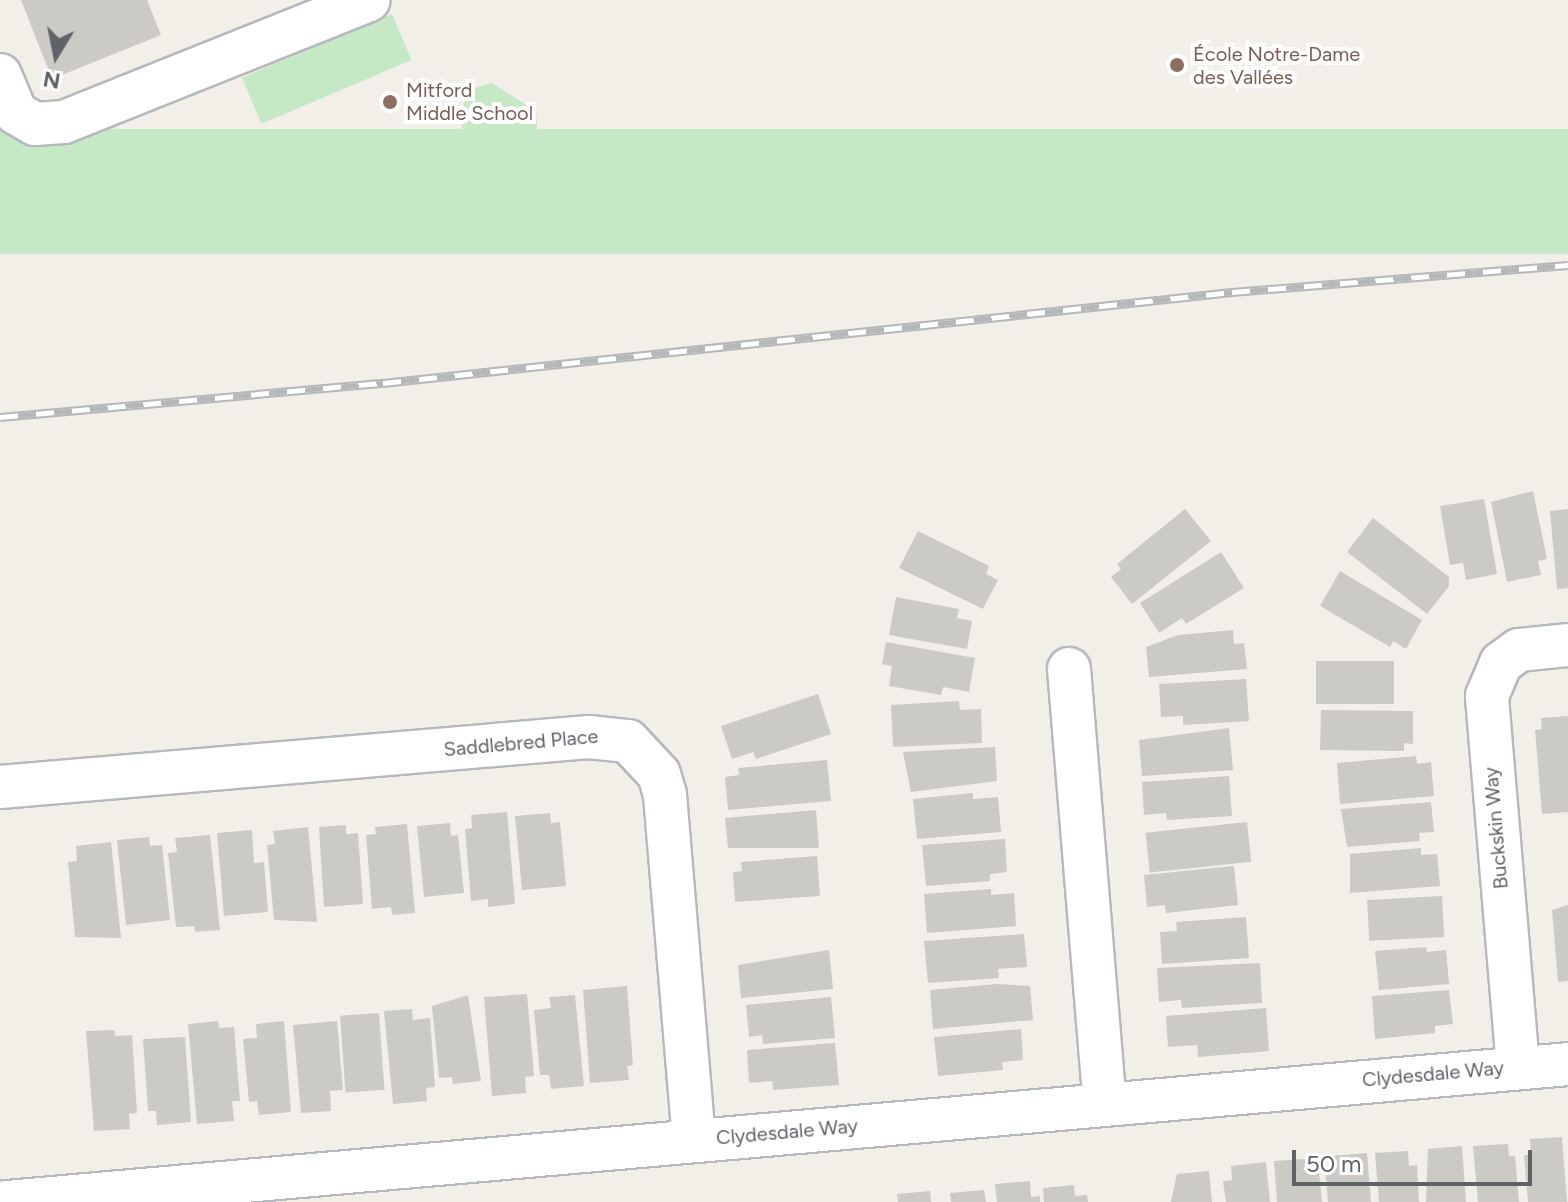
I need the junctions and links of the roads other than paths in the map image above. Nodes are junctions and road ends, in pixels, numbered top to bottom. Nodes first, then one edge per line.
1 (369, 0) edge
2 (0, 75) edge
3 (1568, 645) edge
4 (1069, 669) dead end
5 (0, 787) edge
6 (1568, 1064) edge
7 (1518, 1067) junction
8 (1105, 1104) junction
9 (694, 1140) junction
10 (282, 1190) edge
11 (7, 1202) edge

1 - 2 street
3 - 7 street, Buckskin Way
4 - 8 street
5 - 9 street, Saddlebred Place
6 - 7 street, Clydesdale Way
7 - 8 street, Clydesdale Way
8 - 9 street, Clydesdale Way
9 - 10 street, Clydesdale Way
10 - 11 street, Clydesdale Way

